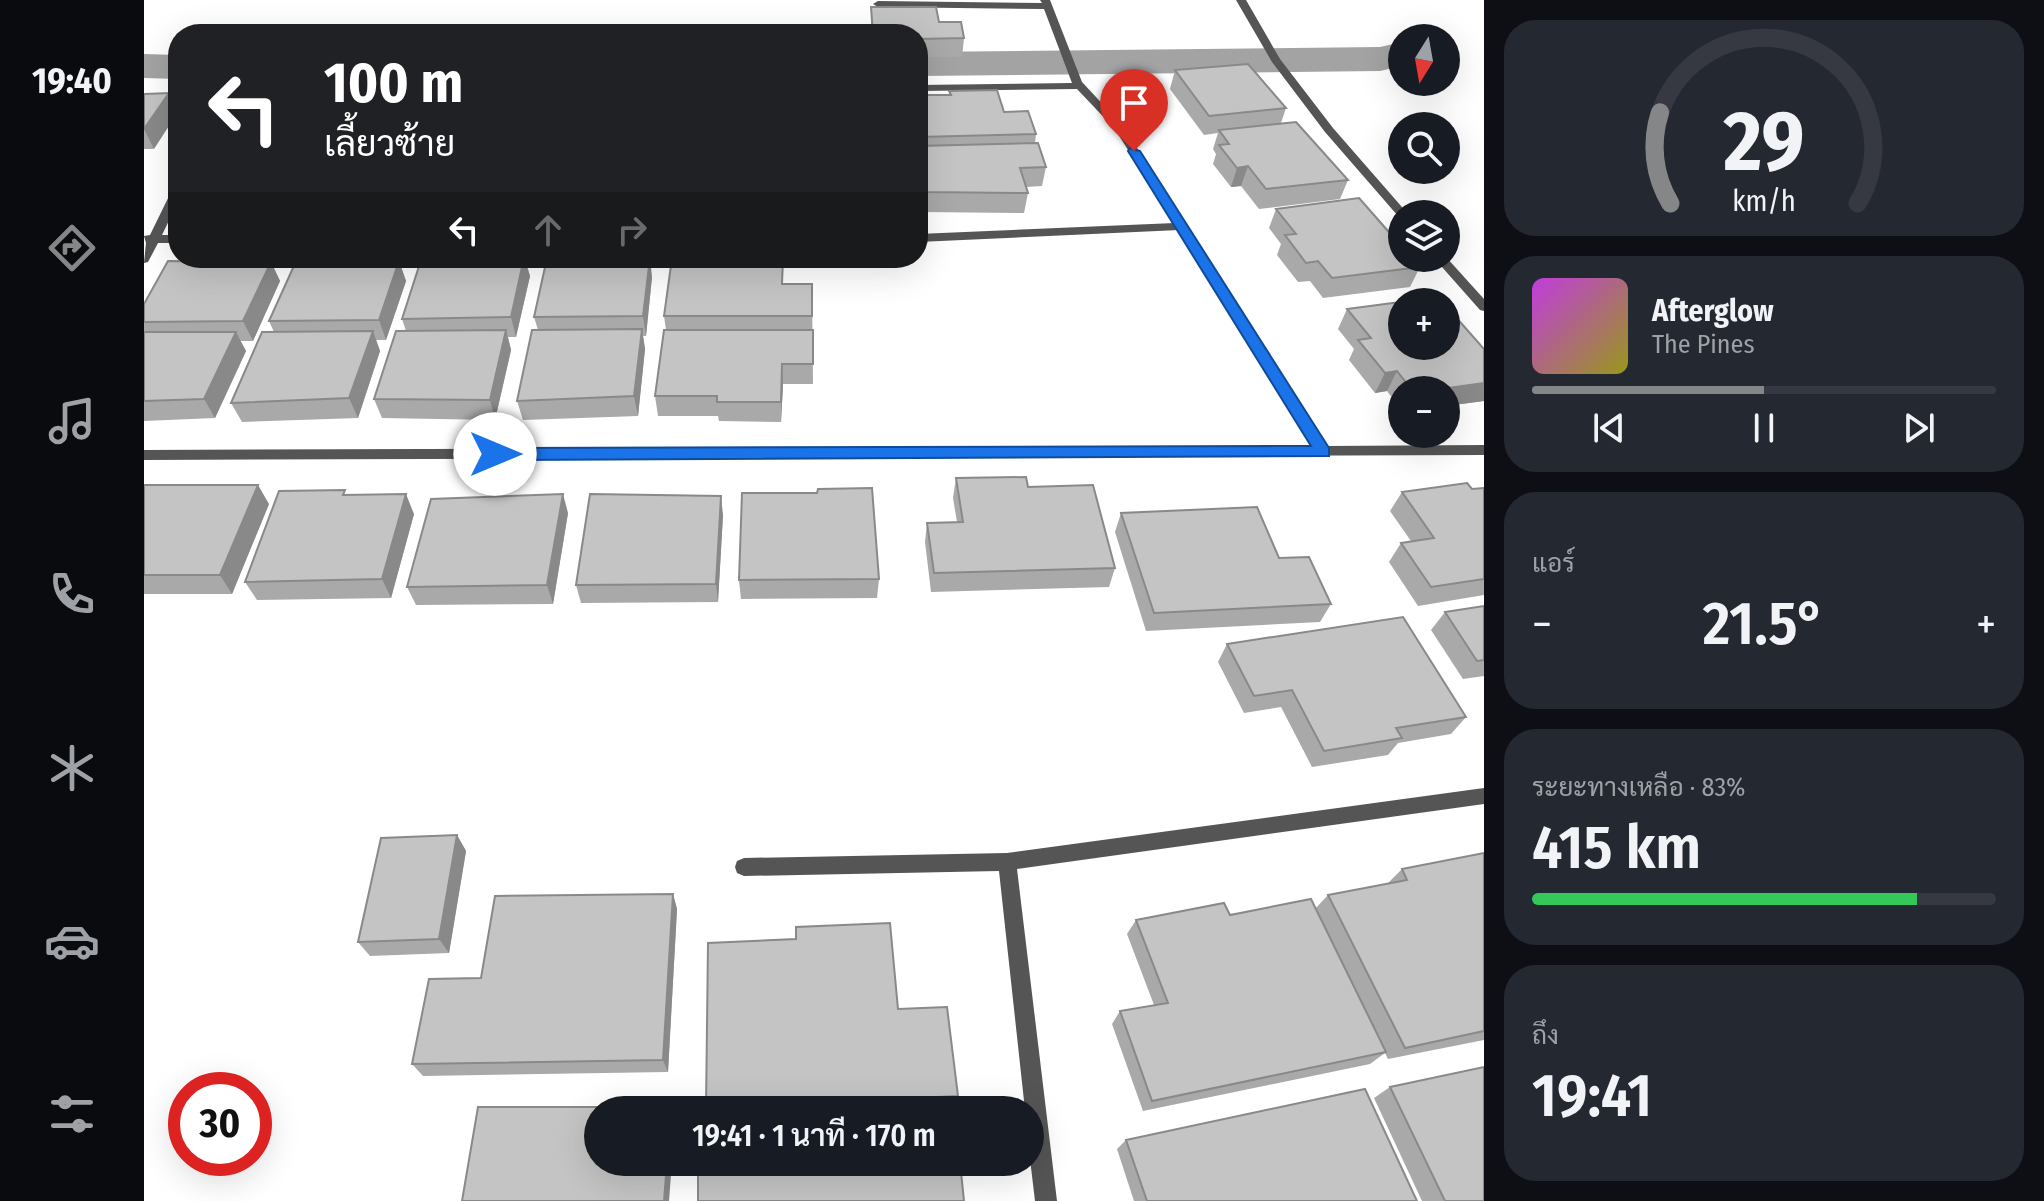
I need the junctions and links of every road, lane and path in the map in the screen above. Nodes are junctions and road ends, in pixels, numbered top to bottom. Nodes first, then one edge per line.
1 (1241, 0) edge
2 (1046, 3) edge
3 (878, 4) edge
4 (1078, 84) junction
5 (928, 88) edge
6 (1390, 200) edge
7 (168, 207) edge
8 (1183, 226) junction
9 (928, 238) edge
10 (149, 239) edge
11 (144, 259) edge
12 (1452, 272) edge
13 (1484, 287) edge
14 (1466, 288) junction
15 (1484, 307) edge
16 (1484, 450) edge
17 (1323, 452) junction
18 (144, 455) edge
19 (1484, 796) edge
20 (1007, 862) junction
21 (744, 867) dead end
22 (1046, 1201) edge

1 - 6 street
2 - 3 street
2 - 4 street
4 - 5 street
4 - 8 street
7 - 10 street
8 - 9 street
8 - 17 street
10 - 11 street
12 - 14 street
13 - 14 street
14 - 15 street
16 - 17 street
17 - 18 street
19 - 20 street
20 - 21 street
20 - 22 street

